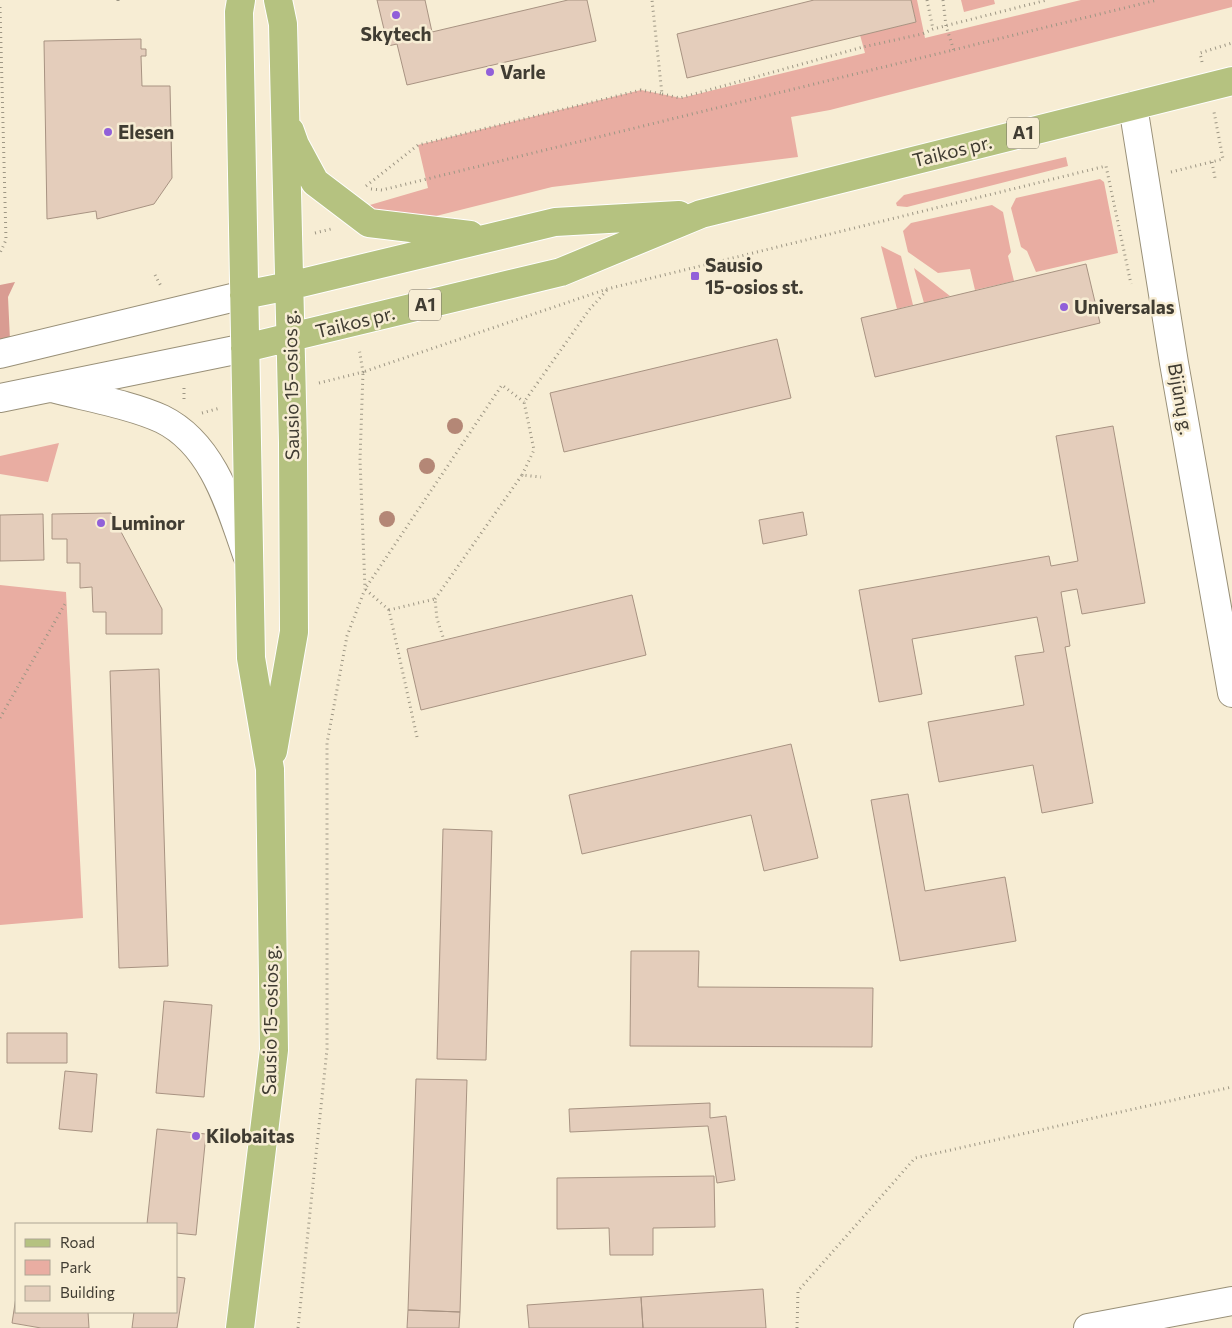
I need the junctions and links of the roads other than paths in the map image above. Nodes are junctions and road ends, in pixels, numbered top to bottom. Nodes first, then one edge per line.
1 (241, 0) edge
2 (278, 0) edge
3 (1232, 81) edge
4 (1133, 106) junction
5 (285, 118) junction
6 (701, 214) junction
7 (489, 238) junction
8 (289, 286) junction
9 (244, 295) junction
10 (290, 338) junction
11 (245, 348) junction
12 (0, 354) edge
13 (52, 388) junction
14 (0, 398) edge
15 (249, 560) junction
16 (1232, 693) edge
17 (270, 769) junction
18 (1232, 1301) edge
19 (240, 1328) edge
20 (1088, 1328) edge

1 - 9 main road, Sausio 15-osios g.
2 - 5 main road, Sausio 15-osios g.
3 - 4 main road, Taikos pr. / A1
4 - 6 main road, Taikos pr. / A1
4 - 16 street, Bijūnų g.
5 - 7 main road
5 - 8 main road, Sausio 15-osios g.
6 - 7 main road, Taikos pr. / A1
6 - 10 main road, Taikos pr. / A1
7 - 8 main road, Taikos pr. / A1
8 - 9 main road, Taikos pr. / A1
8 - 10 main road, Sausio 15-osios g.
9 - 11 main road, Sausio 15-osios g.
9 - 12 street, Taikos pr. / A1
10 - 11 main road, Taikos pr. / A1
10 - 17 main road, Sausio 15-osios g.
11 - 13 street, Taikos pr. / A1
11 - 15 main road, Sausio 15-osios g.
13 - 14 street, Taikos pr. / A1
13 - 15 street
15 - 17 main road, Sausio 15-osios g.
17 - 19 main road, Sausio 15-osios g.
18 - 20 street

